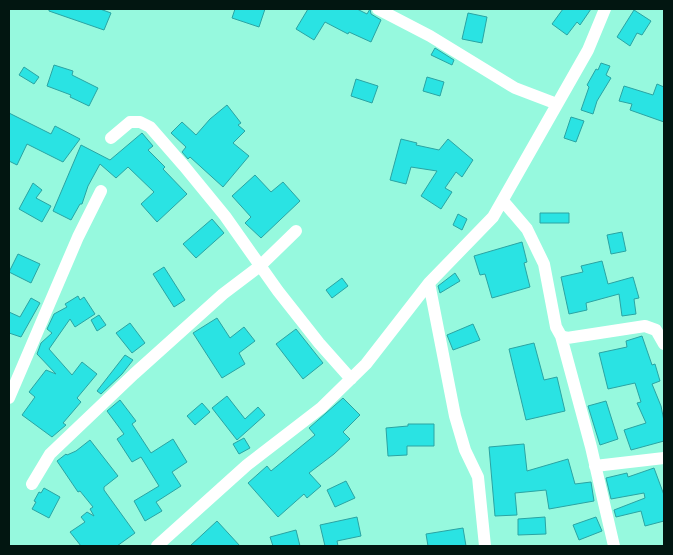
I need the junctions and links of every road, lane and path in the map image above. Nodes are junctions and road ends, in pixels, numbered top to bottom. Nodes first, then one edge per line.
1 (378, 9) edge
2 (605, 9) edge
3 (557, 104) junction
4 (111, 138) dead end
5 (100, 191) dead end
6 (503, 201) junction
7 (296, 231) dead end
8 (260, 266) junction
9 (429, 283) junction
10 (561, 336) junction
11 (664, 344) edge
12 (351, 379) junction
13 (9, 398) edge
14 (664, 458) edge
15 (595, 466) junction
16 (32, 484) dead end
17 (158, 546) edge
18 (485, 546) edge
19 (614, 546) edge

1 - 3 street
2 - 3 street
3 - 6 street
4 - 8 street
5 - 13 street
6 - 9 street
6 - 10 street
7 - 8 street
8 - 12 street
8 - 16 street
9 - 12 street
9 - 18 street
10 - 11 street
10 - 15 street
12 - 17 street
14 - 15 street
15 - 19 street

